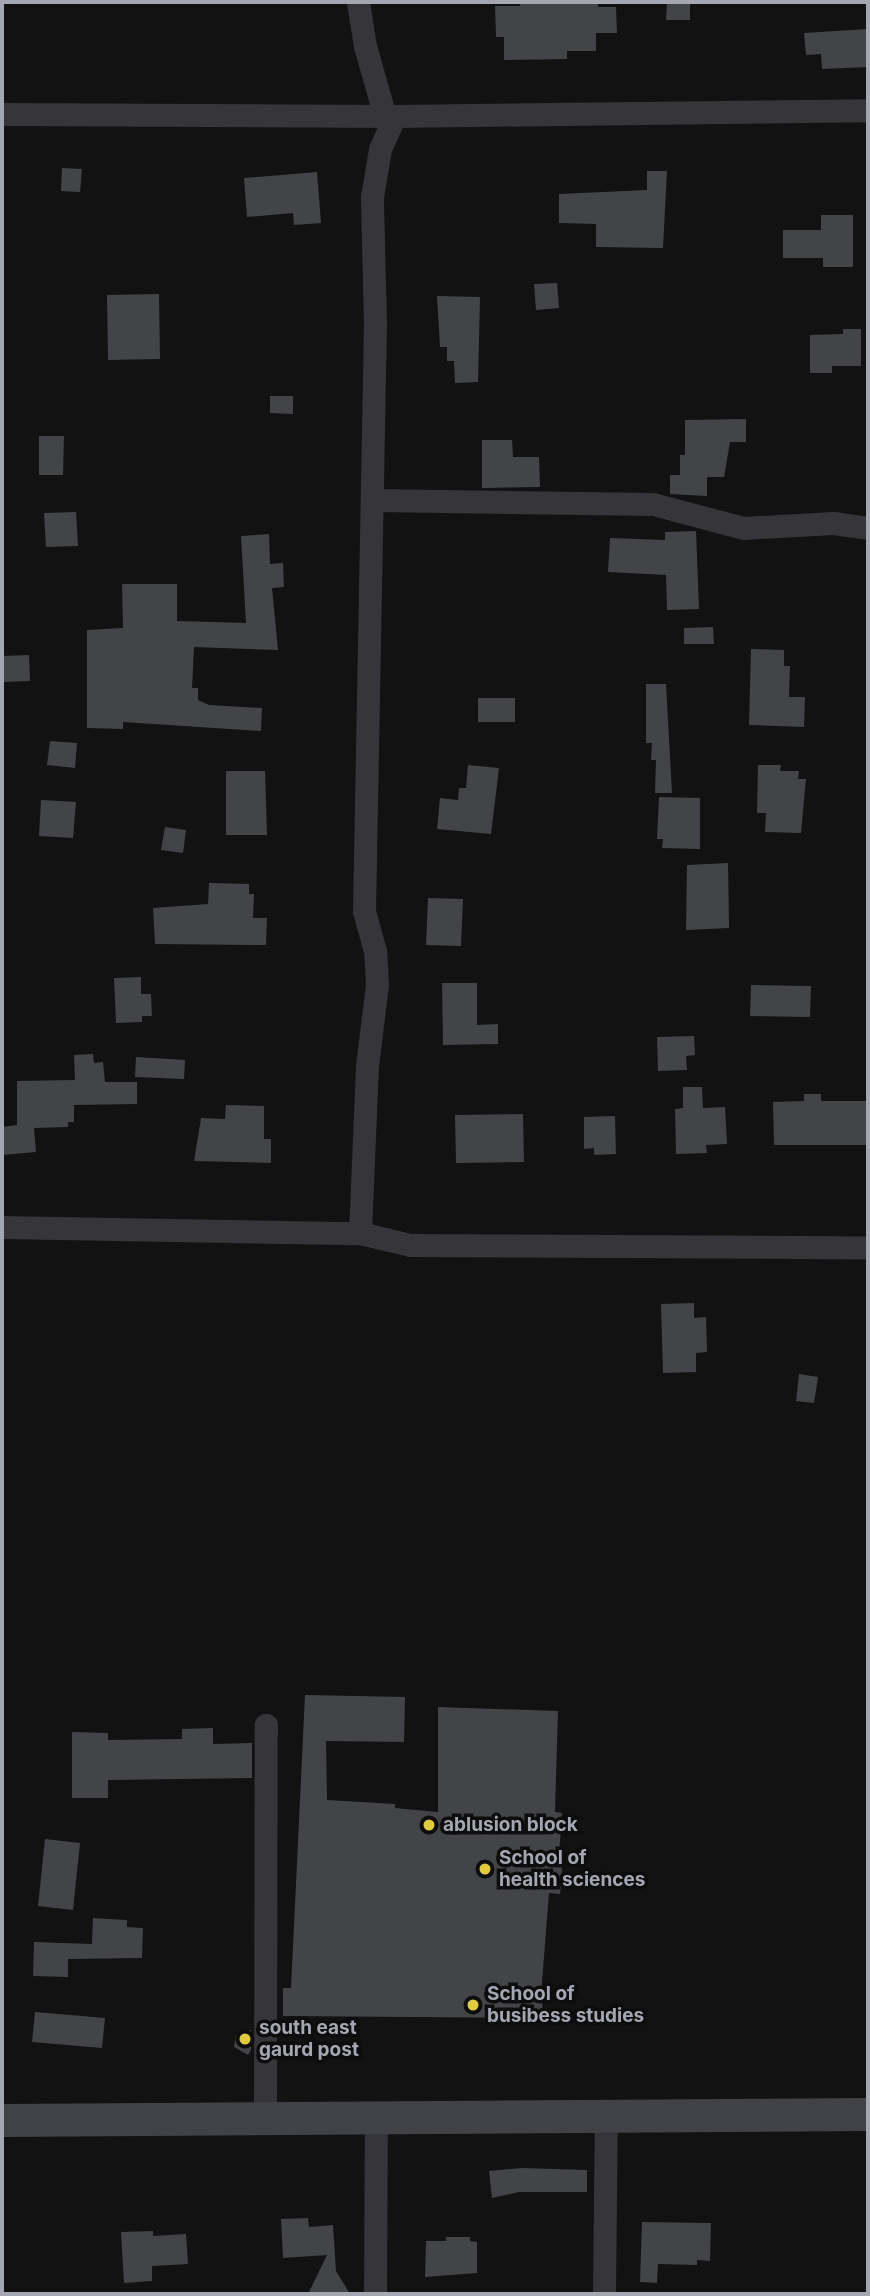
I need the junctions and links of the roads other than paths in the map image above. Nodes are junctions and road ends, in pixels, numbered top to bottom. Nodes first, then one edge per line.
1 (358, 2) edge
2 (868, 110) edge
3 (2, 114) edge
4 (389, 115) junction
5 (372, 500) junction
6 (868, 528) edge
7 (2, 1227) edge
8 (360, 1233) junction
9 (868, 1247) edge
10 (266, 1734) dead end
11 (868, 2114) edge
12 (606, 2115) junction
13 (265, 2116) junction
14 (376, 2116) junction
15 (2, 2120) edge
16 (375, 2294) edge
17 (604, 2294) edge

1 - 4 street
2 - 4 street
3 - 4 street
4 - 5 street
5 - 6 street
5 - 8 street
7 - 8 street
8 - 9 street
10 - 13 street
11 - 12 street
12 - 14 street
12 - 17 street
13 - 14 street
13 - 15 street
14 - 16 street

